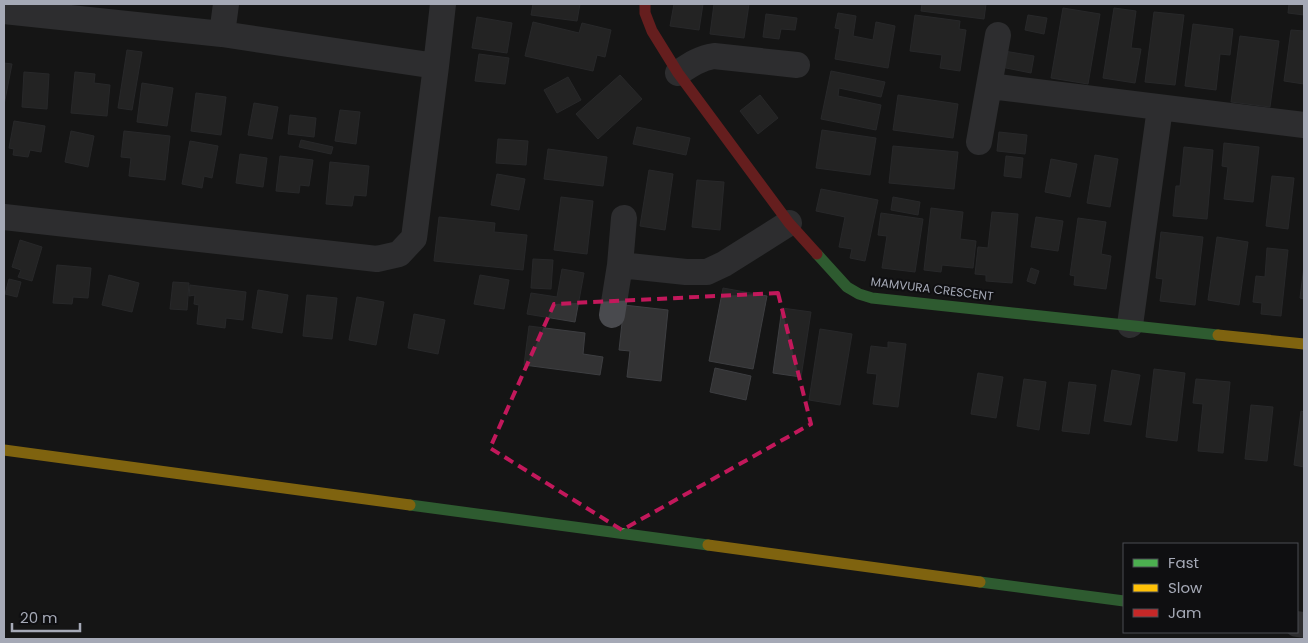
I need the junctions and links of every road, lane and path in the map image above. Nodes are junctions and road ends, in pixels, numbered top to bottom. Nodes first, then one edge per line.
1 (226, 4) edge
2 (443, 4) edge
3 (644, 4) edge
4 (4, 11) edge
5 (222, 34) junction
6 (998, 35) dead end
7 (797, 65) dead end
8 (436, 66) junction
9 (678, 72) junction
10 (990, 86) junction
11 (1160, 108) junction
12 (1304, 125) edge
13 (979, 142) dead end
14 (4, 217) edge
15 (624, 218) dead end
16 (789, 223) junction
17 (620, 265) junction
18 (612, 315) dead end
19 (1130, 324) junction
20 (1304, 344) edge
21 (4, 450) edge
22 (1123, 601) edge

1 - 5 street
2 - 8 street
3 - 9 street, MAMVURA CRESCENT
4 - 5 street
5 - 8 street
6 - 10 street
7 - 9 street
8 - 14 street
9 - 16 street, MAMVURA CRESCENT
10 - 11 street
10 - 13 street
11 - 12 street
11 - 19 street
15 - 17 street
16 - 17 street
16 - 19 street, MAMVURA CRESCENT
17 - 18 street
19 - 20 street, MAMVURA CRESCENT
21 - 22 street

